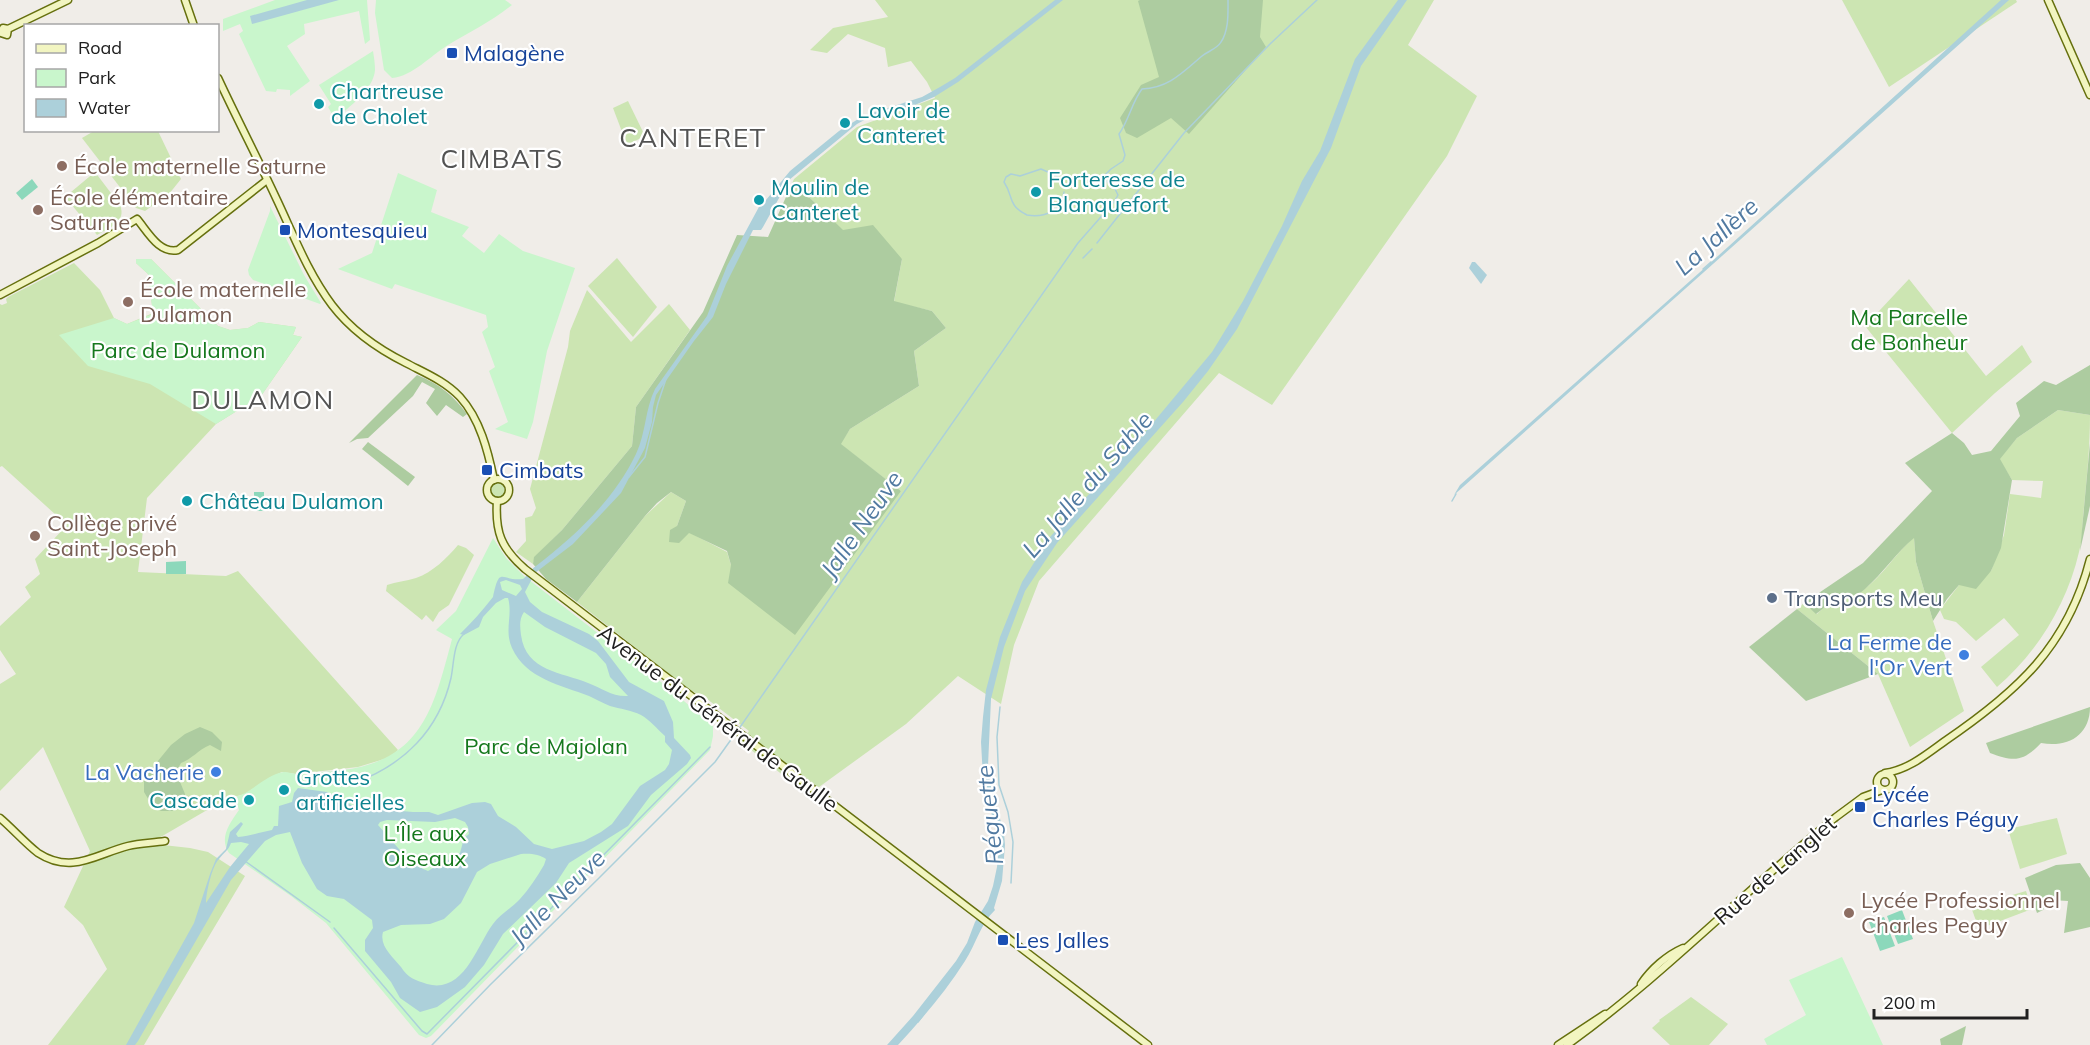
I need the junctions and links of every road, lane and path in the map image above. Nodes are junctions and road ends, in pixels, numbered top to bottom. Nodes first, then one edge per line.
1 (68, 0) edge
2 (184, 0) edge
3 (2048, 0) edge
4 (193, 24) edge
5 (1, 34) edge
6 (219, 80) edge
7 (2090, 95) edge
8 (267, 180) junction
9 (0, 295) edge
10 (494, 480) junction
11 (497, 501) junction
12 (2090, 558) edge
13 (1900, 770) junction
14 (1885, 773) junction
15 (1877, 780) junction
16 (1893, 782) junction
17 (1882, 790) junction
18 (1863, 797) junction
19 (0, 818) edge
20 (165, 841) dead end
21 (1610, 1011) junction
22 (1148, 1045) edge
23 (1558, 1045) edge
24 (1567, 1045) edge

1 - 5 main road
2 - 4 main road
3 - 7 main road
6 - 8 main road
8 - 9 main road
8 - 10 main road
10 - 11 main road
10 - 11 main road
11 - 22 main road, Avenue du Général de Gaulle
12 - 13 main road
13 - 14 main road
13 - 16 main road
14 - 15 main road
14 - 16 main road
15 - 17 main road
15 - 18 main road, Rue de Langlet
16 - 17 main road
17 - 18 main road, Rue de Langlet
18 - 21 main road, Rue de Langlet
19 - 20 main road
21 - 23 main road, Rue de Langlet
21 - 24 main road, Rue de Langlet

